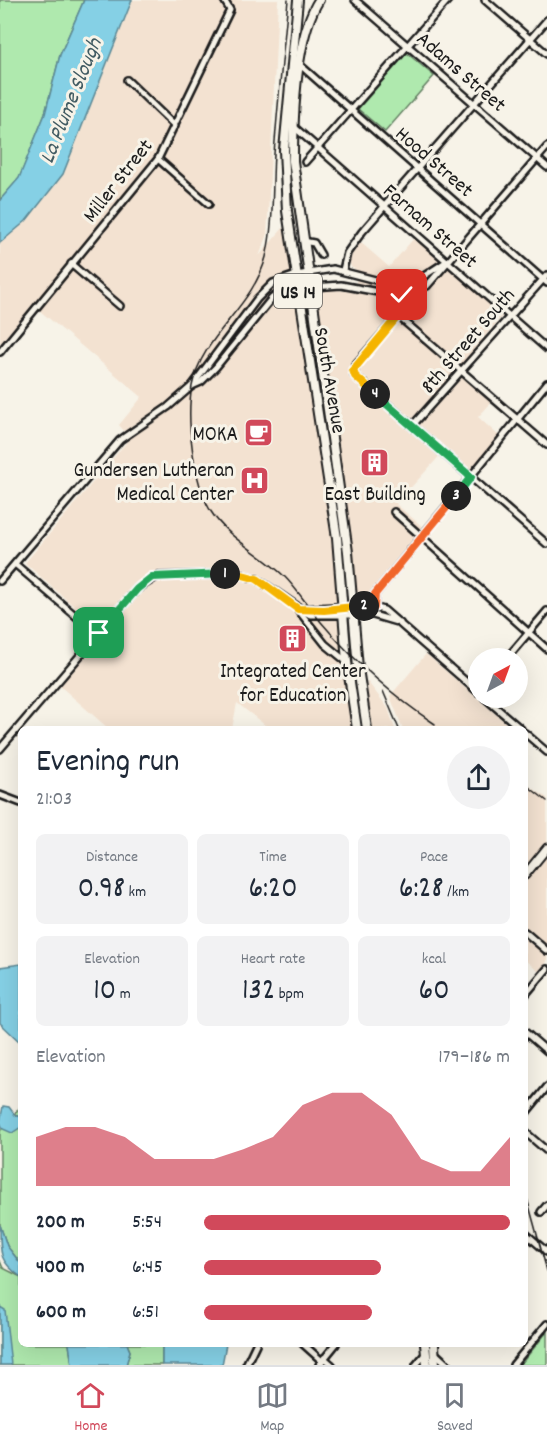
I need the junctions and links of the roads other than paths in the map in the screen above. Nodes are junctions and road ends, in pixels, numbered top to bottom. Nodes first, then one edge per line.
1 (224, 0) edge
2 (298, 0) edge
3 (319, 0) edge
4 (355, 0) edge
5 (448, 0) edge
6 (485, 0) edge
7 (547, 20) edge
8 (531, 39) junction
9 (408, 47) junction
10 (547, 54) edge
11 (300, 66) junction
12 (127, 80) dead end
13 (474, 104) junction
14 (351, 109) junction
15 (176, 126) junction
16 (293, 126) junction
17 (317, 147) junction
18 (547, 147) edge
19 (537, 158) junction
20 (158, 159) junction
21 (305, 162) dead end
22 (547, 167) edge
23 (417, 168) junction
24 (209, 204) dead end
25 (384, 206) junction
26 (480, 224) junction
27 (303, 241) junction
28 (321, 255) dead end
29 (447, 261) junction
30 (71, 264) junction
31 (343, 270) junction
32 (307, 273) junction
33 (296, 275) junction
34 (546, 279) edge
35 (394, 283) junction
36 (309, 285) junction
37 (298, 286) junction
38 (394, 295) junction
39 (120, 306) dead end
40 (398, 316) junction
41 (510, 316) junction
42 (547, 349) edge
43 (0, 352) edge
44 (462, 371) junction
45 (547, 383) edge
46 (192, 386) junction
47 (518, 419) junction
48 (412, 426) junction
49 (547, 445) edge
50 (471, 477) junction
51 (394, 512) dead end
52 (421, 538) junction
53 (547, 544) edge
54 (15, 564) junction
55 (0, 581) edge
56 (296, 607) junction
57 (374, 607) junction
58 (354, 611) junction
59 (547, 611) edge
60 (344, 612) junction
61 (400, 623) junction
62 (529, 633) junction
63 (98, 635) junction
64 (516, 648) edge
65 (547, 649) edge
66 (347, 662) junction
67 (468, 683) edge
68 (496, 708) edge
69 (19, 726) edge
70 (357, 726) edge
71 (367, 726) edge
72 (517, 726) edge
73 (18, 727) edge
74 (528, 736) edge
75 (0, 748) edge
76 (547, 752) edge
77 (0, 795) edge
78 (18, 802) edge
79 (547, 848) edge
80 (528, 871) edge
81 (528, 935) edge
82 (547, 951) edge
83 (547, 969) edge
84 (528, 991) edge
85 (528, 1035) edge
86 (547, 1051) edge
87 (547, 1087) edge
88 (528, 1110) edge
89 (528, 1135) edge
90 (547, 1151) edge
91 (547, 1205) edge
92 (541, 1212) dead end
93 (528, 1236) edge
94 (547, 1252) edge
95 (547, 1324) edge
96 (255, 1347) edge
97 (306, 1347) edge
98 (334, 1347) edge
99 (425, 1347) edge
100 (425, 1347) edge
101 (434, 1347) edge
102 (528, 1347) edge
103 (528, 1347) edge
104 (435, 1353) junction
105 (322, 1362) edge
106 (246, 1365) edge
107 (332, 1365) edge
108 (416, 1365) edge
109 (427, 1365) edge
110 (435, 1365) edge
111 (448, 1365) edge
112 (513, 1365) edge

1 - 15 street, Miller Street
2 - 33 highway, South Avenue / US 14
3 - 11 highway, South Avenue / US 14
4 - 9 street, Adams Street
5 - 9 street
6 - 8 street
7 - 8 street
8 - 10 street
8 - 13 street
9 - 13 street, Adams Street
9 - 14 street
11 - 14 street, Hood Street
11 - 16 highway, South Avenue / US 14
12 - 15 street
13 - 19 street, Adams Street
13 - 23 street
14 - 17 street
14 - 23 street, Hood Street
15 - 20 street, Miller Street
16 - 17 street, Farnam Street
16 - 27 highway, South Avenue / US 14
17 - 21 street
17 - 25 street, Farnam Street
18 - 19 street
19 - 22 street, Adams Street
19 - 26 street
20 - 24 street
20 - 30 street, Miller Street
23 - 25 street
23 - 26 street, Hood Street
25 - 29 street, Farnam Street
25 - 31 street
26 - 29 street
26 - 34 street, Hood Street
27 - 28 street
27 - 32 highway, South Avenue / US 14
29 - 35 street
29 - 38 street
29 - 41 street, Farnam Street
30 - 39 street
30 - 43 street, Miller Street
31 - 32 street
31 - 35 street
32 - 33 street
32 - 36 highway, South Avenue / US 14
33 - 37 highway, South Avenue / US 14
33 - 46 street
34 - 41 street, 8th Street South
35 - 38 street
36 - 37 street
36 - 38 street
36 - 58 highway, South Avenue / US 14
37 - 46 street
37 - 60 highway, South Avenue / US 14
38 - 40 street
40 - 44 street
40 - 48 street
41 - 42 street, Farnam Street
41 - 44 street, 8th Street South
44 - 47 street
44 - 48 street, 8th Street South
45 - 47 street
46 - 54 street
47 - 49 street
47 - 50 street
48 - 50 street
50 - 52 street
50 - 53 street
51 - 52 street
52 - 57 street
52 - 62 street
54 - 55 street
54 - 63 street
56 - 60 street
56 - 63 street
56 - 66 street
57 - 58 street
57 - 61 street
58 - 60 street
58 - 61 street
58 - 71 highway, South Avenue / US 14
59 - 62 street
60 - 66 highway, South Avenue / US 14
61 - 67 street
62 - 64 street
62 - 65 street
63 - 69 street
66 - 70 highway, South Avenue / US 14
68 - 72 street
73 - 75 street
74 - 76 street
77 - 78 street
79 - 80 main road
81 - 82 street
83 - 84 street
85 - 86 street
87 - 88 street
89 - 90 street
91 - 92 street
93 - 94 street
95 - 103 street
96 - 106 street
97 - 105 street
98 - 105 street
99 - 108 street
100 - 109 highway
101 - 104 highway
102 - 112 street
104 - 110 highway
104 - 111 street
105 - 107 street

